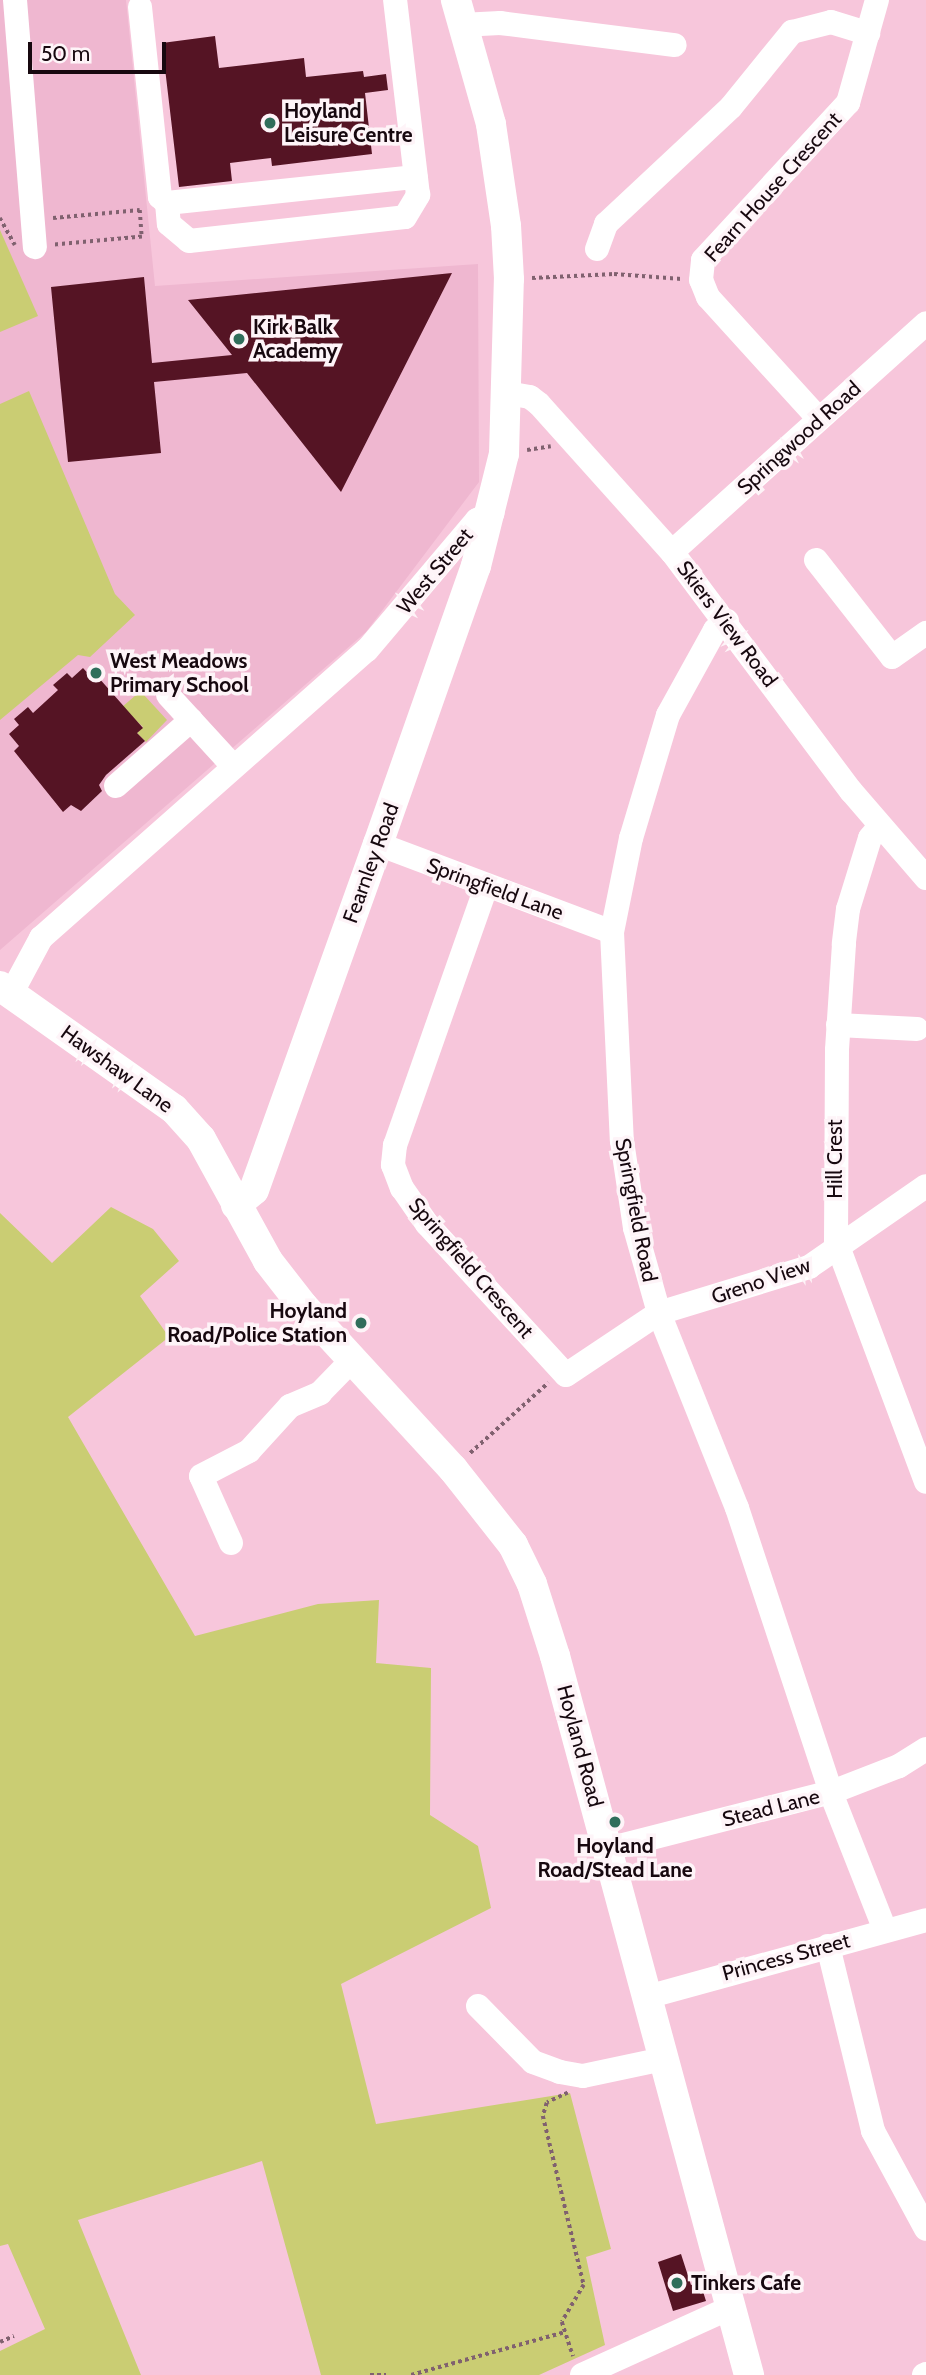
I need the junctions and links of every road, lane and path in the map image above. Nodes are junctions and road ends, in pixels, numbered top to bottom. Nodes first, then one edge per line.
1 (15, 0) edge
2 (395, 0) edge
3 (877, 0) edge
4 (139, 6) dead end
5 (459, 13) edge
6 (868, 33) junction
7 (675, 45) dead end
8 (416, 177) junction
9 (167, 203) junction
10 (34, 220) junction
11 (35, 247) joint
12 (597, 249) dead end
13 (509, 279) junction
14 (701, 280) junction
15 (926, 323) edge
16 (507, 393) junction
17 (819, 419) junction
18 (574, 443) junction
19 (504, 454) junction
20 (493, 513) junction
21 (672, 552) junction
22 (816, 560) dead end
23 (727, 621) junction
24 (926, 633) edge
25 (168, 695) dead end
26 (191, 720) junction
27 (233, 766) junction
28 (116, 786) dead end
29 (880, 827) junction
30 (378, 844) junction
31 (926, 878) edge
32 (486, 887) junction
33 (612, 932) junction
34 (6, 990) edge
35 (838, 1025) junction
36 (917, 1028) dead end
37 (926, 1186) edge
38 (236, 1205) junction
39 (839, 1250) junction
40 (659, 1313) junction
41 (354, 1358) junction
42 (561, 1370) junction
43 (453, 1469) junction
44 (926, 1482) edge
45 (231, 1543) dead end
46 (926, 1749) edge
47 (832, 1792) junction
48 (608, 1849) junction
49 (926, 1920) edge
50 (884, 1930) junction
51 (828, 1946) junction
52 (646, 1997) junction
53 (478, 2006) dead end
54 (663, 2059) junction
55 (583, 2076) junction
56 (926, 2229) edge
57 (730, 2308) junction
58 (565, 2332) junction
59 (13, 2336) dead end
60 (0, 2342) edge
61 (579, 2371) edge
62 (370, 2375) edge
63 (386, 2375) edge
64 (411, 2375) edge
65 (749, 2375) edge

1 - 10 street
2 - 8 street
3 - 6 street, Fearn House Crescent
4 - 9 street
5 - 7 street
5 - 13 main road, West Street
6 - 12 street
6 - 14 street, Fearn House Crescent
8 - 9 street
8 - 9 street
10 - 11 street
10 - 11 path
13 - 14 path
13 - 16 main road, West Street
14 - 17 street, Fearn House Crescent
15 - 17 street, Springwood Road
16 - 18 street, Skiers View Road
16 - 19 main road, West Street
17 - 21 street, Springwood Road
18 - 19 path
18 - 21 street, Skiers View Road
19 - 20 main road, West Street
20 - 27 street, West Street
20 - 30 main road, Fearnley Road
21 - 23 street, Skiers View Road
22 - 24 street
23 - 29 street, Skiers View Road
23 - 33 street, Springfield Road
25 - 26 street
26 - 27 street
26 - 28 street
27 - 34 street, West Street
29 - 31 street, Skiers View Road
29 - 35 street, Hill Crest
30 - 32 street, Springfield Lane
30 - 38 main road, Fearnley Road
32 - 33 street, Springfield Lane
32 - 42 street, Springfield Crescent
33 - 40 street, Springfield Road
34 - 38 main road, Hawshaw Lane
35 - 36 street
35 - 39 street, Hill Crest
37 - 39 street, Greno View
38 - 41 main road, Hoyland Road
39 - 40 street, Greno View
39 - 44 street, Hill Crest
40 - 42 street
40 - 47 street, Springfield Road
41 - 43 main road, Hoyland Road
41 - 45 street
42 - 43 path
43 - 48 main road, Hoyland Road
46 - 47 street, Stead Lane
47 - 48 street, Stead Lane
47 - 50 street, Springfield Road
48 - 52 main road, Hoyland Road
49 - 50 street, Princess Street
50 - 51 street, Princess Street
51 - 52 street, Princess Street
51 - 56 street
52 - 54 main road, Hoyland Road
53 - 55 street
54 - 55 street
54 - 57 main road, Hoyland Road
55 - 58 path
57 - 61 street
57 - 65 main road, Hoyland Road
58 - 61 path
58 - 64 path
59 - 60 path
62 - 63 path

